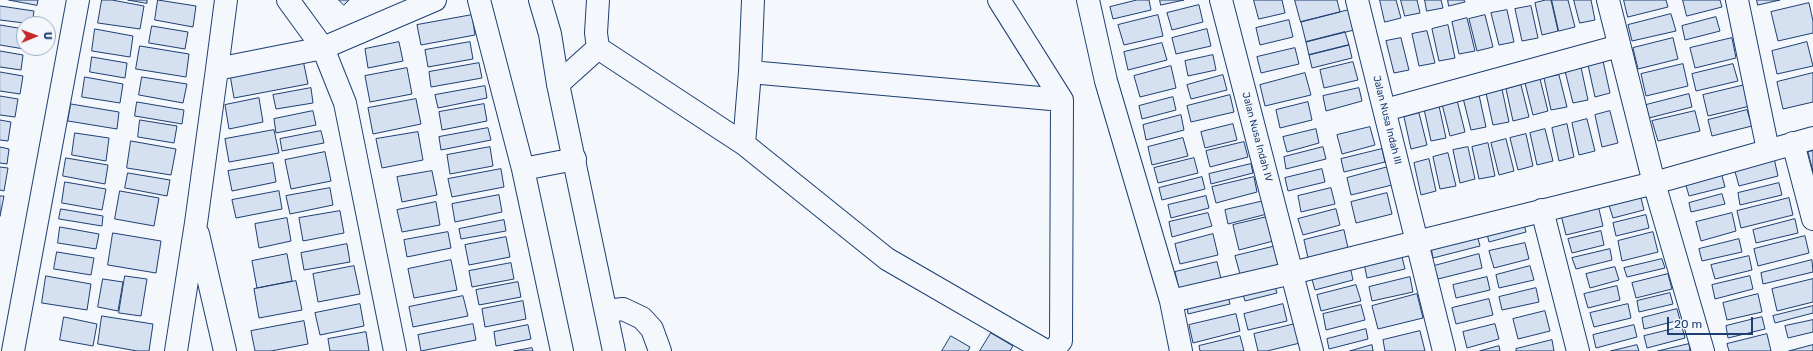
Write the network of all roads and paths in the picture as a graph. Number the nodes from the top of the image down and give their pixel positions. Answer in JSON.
{"nodes":[{"id":1,"x":78,"y":0,"type":"edge"},
{"id":2,"x":226,"y":0,"type":"edge"},
{"id":3,"x":288,"y":0,"type":"edge"},
{"id":4,"x":435,"y":0,"type":"edge"},
{"id":5,"x":479,"y":0,"type":"edge"},
{"id":6,"x":540,"y":0,"type":"edge"},
{"id":7,"x":583,"y":0,"type":"edge"},
{"id":8,"x":754,"y":0,"type":"edge"},
{"id":9,"x":999,"y":0,"type":"edge"},
{"id":10,"x":1088,"y":0,"type":"edge"},
{"id":11,"x":1221,"y":0,"type":"edge"},
{"id":12,"x":1357,"y":0,"type":"edge"},
{"id":13,"x":1608,"y":0,"type":"edge"},
{"id":14,"x":1737,"y":0,"type":"edge"},
{"id":15,"x":597,"y":10,"type":"edge"},
{"id":16,"x":1619,"y":46,"type":"junction"},
{"id":17,"x":323,"y":48,"type":"junction"},
{"id":18,"x":598,"y":48,"type":"junction"},
{"id":19,"x":217,"y":69,"type":"junction"},
{"id":20,"x":750,"y":72,"type":"junction"},
{"id":21,"x":558,"y":84,"type":"junction"},
{"id":22,"x":1062,"y":100,"type":"junction"},
{"id":23,"x":1385,"y":110,"type":"junction"},
{"id":24,"x":1803,"y":141,"type":"edge"},
{"id":25,"x":744,"y":144,"type":"junction"},
{"id":26,"x":1768,"y":150,"type":"junction"},
{"id":27,"x":575,"y":159,"type":"junction"},
{"id":28,"x":523,"y":169,"type":"junction"},
{"id":29,"x":1654,"y":183,"type":"junction"},
{"id":30,"x":1542,"y":210,"type":"junction"},
{"id":31,"x":1813,"y":220,"type":"edge"},
{"id":32,"x":196,"y":223,"type":"junction"},
{"id":33,"x":1418,"y":241,"type":"junction"},
{"id":34,"x":1292,"y":273,"type":"junction"},
{"id":35,"x":1171,"y":302,"type":"junction"},
{"id":36,"x":607,"y":311,"type":"junction"},
{"id":37,"x":14,"y":349,"type":"edge"},
{"id":38,"x":176,"y":351,"type":"edge"},
{"id":39,"x":225,"y":351,"type":"edge"},
{"id":40,"x":395,"y":351,"type":"edge"},
{"id":41,"x":562,"y":351,"type":"edge"},
{"id":42,"x":614,"y":351,"type":"edge"},
{"id":43,"x":660,"y":351,"type":"edge"},
{"id":44,"x":1046,"y":351,"type":"edge"},
{"id":45,"x":1053,"y":351,"type":"edge"},
{"id":46,"x":1181,"y":351,"type":"edge"},
{"id":47,"x":1312,"y":351,"type":"edge"},
{"id":48,"x":1444,"y":351,"type":"edge"},
{"id":49,"x":1578,"y":351,"type":"edge"},
{"id":50,"x":1702,"y":351,"type":"edge"}],
"edges":[{"from":1,"to":37,"type":"street"},
{"from":2,"to":19,"type":"street"},
{"from":3,"to":17,"type":"street"},
{"from":4,"to":17,"type":"street"},
{"from":5,"to":28,"type":"street"},
{"from":6,"to":21,"type":"street"},
{"from":7,"to":15,"type":"street"},
{"from":8,"to":20,"type":"street"},
{"from":9,"to":22,"type":"street"},
{"from":10,"to":35,"type":"street"},
{"from":11,"to":34,"type":"street","name":"Jalan Nusa Indah IV"},
{"from":12,"to":23,"type":"street","name":"Jalan Nusa Indah III"},
{"from":13,"to":16,"type":"street"},
{"from":14,"to":26,"type":"street"},
{"from":15,"to":18,"type":"street"},
{"from":16,"to":23,"type":"street"},
{"from":16,"to":29,"type":"street"},
{"from":17,"to":19,"type":"street"},
{"from":17,"to":40,"type":"street"},
{"from":18,"to":21,"type":"street"},
{"from":18,"to":25,"type":"street"},
{"from":19,"to":32,"type":"street"},
{"from":20,"to":22,"type":"street"},
{"from":20,"to":25,"type":"street"},
{"from":21,"to":27,"type":"street"},
{"from":22,"to":45,"type":"street"},
{"from":23,"to":33,"type":"street","name":"Jalan Nusa Indah III"},
{"from":24,"to":26,"type":"street"},
{"from":24,"to":31,"type":"street"},
{"from":25,"to":44,"type":"street"},
{"from":26,"to":29,"type":"street"},
{"from":27,"to":28,"type":"street"},
{"from":27,"to":36,"type":"street"},
{"from":28,"to":41,"type":"street"},
{"from":29,"to":30,"type":"street"},
{"from":29,"to":50,"type":"street"},
{"from":30,"to":33,"type":"street"},
{"from":30,"to":49,"type":"street"},
{"from":32,"to":38,"type":"street"},
{"from":32,"to":39,"type":"street"},
{"from":33,"to":34,"type":"street"},
{"from":33,"to":48,"type":"street","name":"Jalan Nusa Indah III"},
{"from":34,"to":35,"type":"street"},
{"from":34,"to":47,"type":"street","name":"Jalan Nusa Indah IV"},
{"from":35,"to":46,"type":"street"},
{"from":36,"to":42,"type":"street"},
{"from":36,"to":43,"type":"street"}]}
